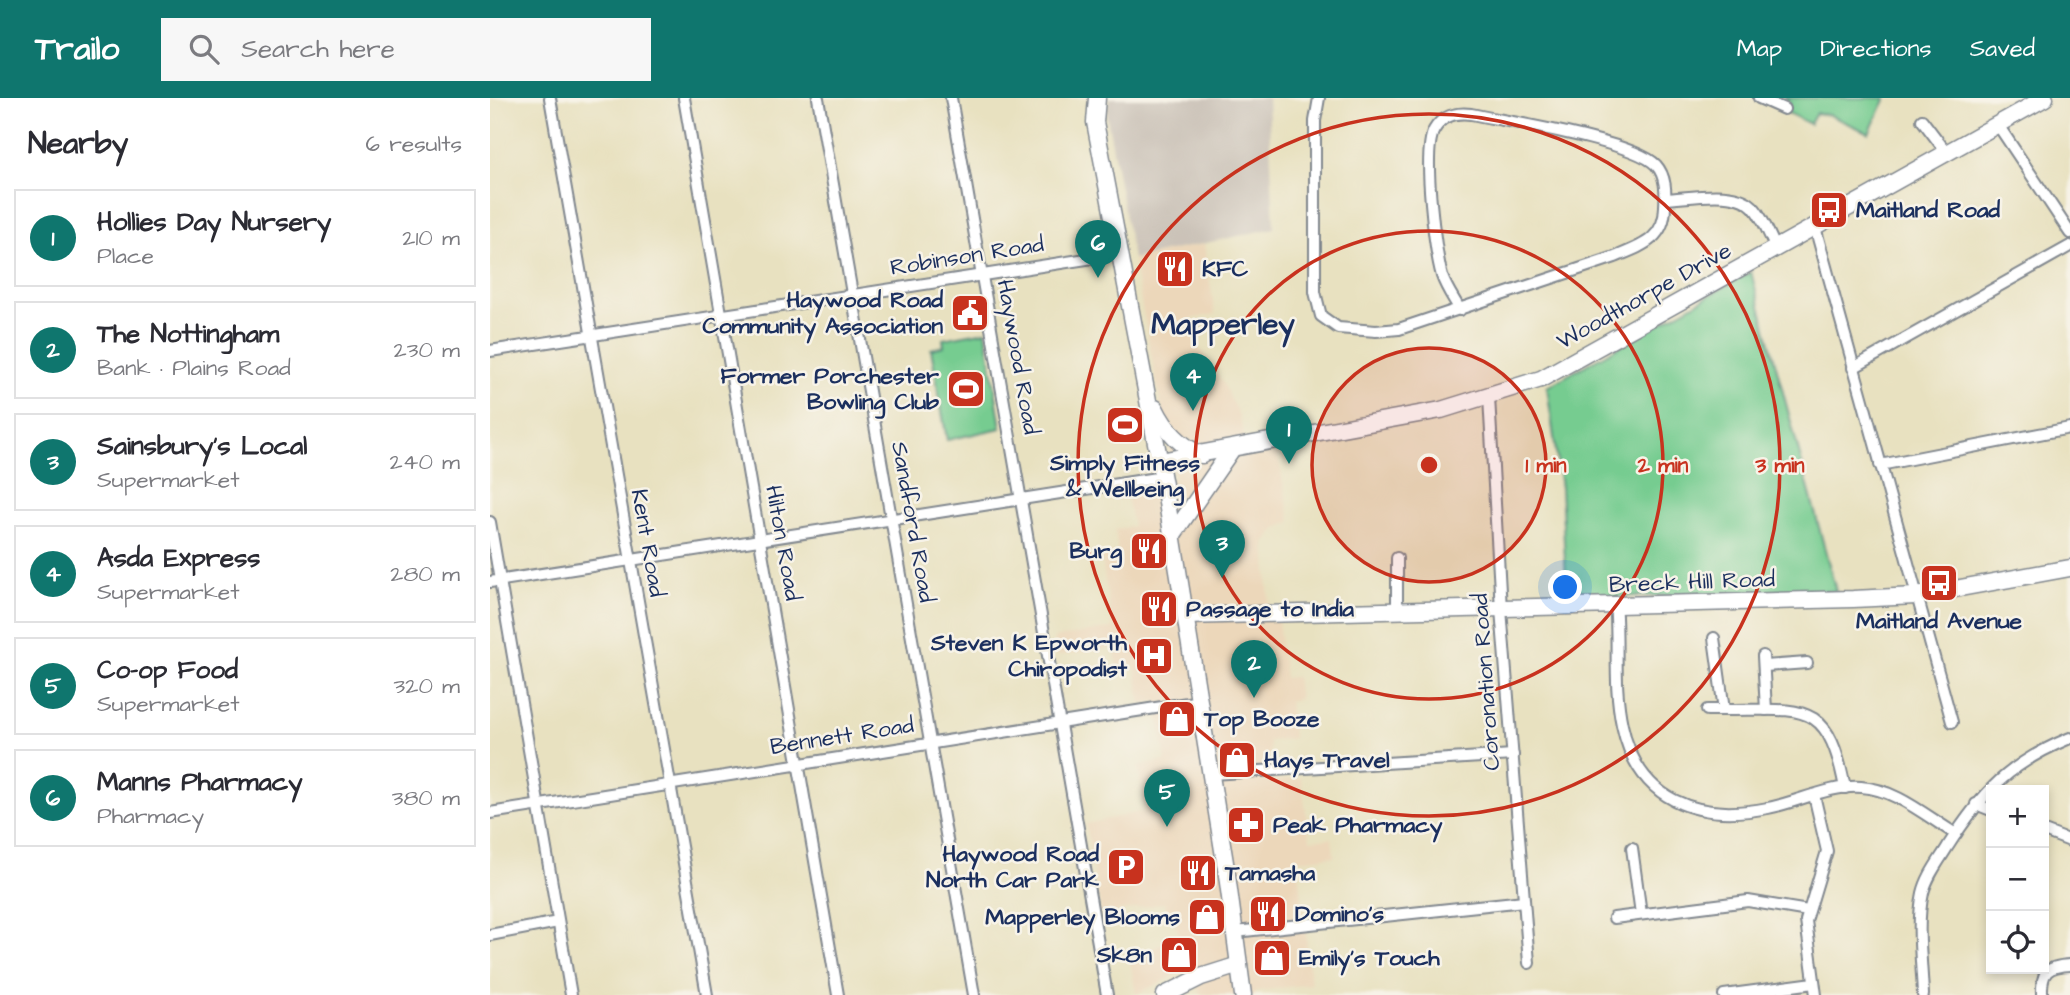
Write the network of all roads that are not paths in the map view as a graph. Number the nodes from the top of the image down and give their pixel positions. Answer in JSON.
{"nodes":[{"id":1,"x":550,"y":98,"type":"edge"},
{"id":2,"x":684,"y":98,"type":"edge"},
{"id":3,"x":818,"y":98,"type":"edge"},
{"id":4,"x":951,"y":98,"type":"edge"},
{"id":5,"x":1097,"y":98,"type":"edge"},
{"id":6,"x":1319,"y":98,"type":"edge"},
{"id":7,"x":1759,"y":98,"type":"edge"},
{"id":8,"x":2045,"y":98,"type":"edge"},
{"id":9,"x":1783,"y":109,"type":"dead end"},
{"id":10,"x":1922,"y":120,"type":"dead end"},
{"id":11,"x":1997,"y":125,"type":"junction"},
{"id":12,"x":1947,"y":153,"type":"junction"},
{"id":13,"x":1666,"y":199,"type":"junction"},
{"id":14,"x":1815,"y":227,"type":"junction"},
{"id":15,"x":2070,"y":233,"type":"edge"},
{"id":16,"x":2070,"y":246,"type":"edge"},
{"id":17,"x":1776,"y":248,"type":"junction"},
{"id":18,"x":1119,"y":254,"type":"junction"},
{"id":19,"x":983,"y":276,"type":"junction"},
{"id":20,"x":852,"y":295,"type":"junction"},
{"id":21,"x":1460,"y":310,"type":"junction"},
{"id":22,"x":723,"y":316,"type":"junction"},
{"id":23,"x":591,"y":335,"type":"junction"},
{"id":24,"x":490,"y":351,"type":"edge"},
{"id":25,"x":1853,"y":368,"type":"junction"},
{"id":26,"x":1147,"y":394,"type":"junction"},
{"id":27,"x":1489,"y":397,"type":"junction"},
{"id":28,"x":2070,"y":428,"type":"edge"},
{"id":29,"x":1232,"y":449,"type":"junction"},
{"id":30,"x":1202,"y":455,"type":"junction"},
{"id":31,"x":1880,"y":465,"type":"junction"},
{"id":32,"x":1161,"y":469,"type":"junction"},
{"id":33,"x":1022,"y":499,"type":"junction"},
{"id":34,"x":891,"y":520,"type":"junction"},
{"id":35,"x":490,"y":522,"type":"edge"},
{"id":36,"x":1172,"y":536,"type":"junction"},
{"id":37,"x":761,"y":540,"type":"junction"},
{"id":38,"x":1397,"y":558,"type":"dead end"},
{"id":39,"x":630,"y":561,"type":"junction"},
{"id":40,"x":2070,"y":568,"type":"edge"},
{"id":41,"x":495,"y":581,"type":"edge"},
{"id":42,"x":1916,"y":596,"type":"junction"},
{"id":43,"x":1615,"y":605,"type":"junction"},
{"id":44,"x":1501,"y":609,"type":"junction"},
{"id":45,"x":1397,"y":612,"type":"junction"},
{"id":46,"x":1186,"y":616,"type":"junction"},
{"id":47,"x":1714,"y":638,"type":"dead end"},
{"id":48,"x":1807,"y":663,"type":"dead end"},
{"id":49,"x":1200,"y":701,"type":"junction"},
{"id":50,"x":1766,"y":710,"type":"junction"},
{"id":51,"x":1059,"y":722,"type":"junction"},
{"id":52,"x":1952,"y":722,"type":"dead end"},
{"id":53,"x":2070,"y":738,"type":"edge"},
{"id":54,"x":930,"y":743,"type":"junction"},
{"id":55,"x":1513,"y":755,"type":"junction"},
{"id":56,"x":800,"y":763,"type":"junction"},
{"id":57,"x":1211,"y":774,"type":"junction"},
{"id":58,"x":669,"y":784,"type":"junction"},
{"id":59,"x":1845,"y":788,"type":"junction"},
{"id":60,"x":1814,"y":795,"type":"junction"},
{"id":61,"x":1976,"y":804,"type":"junction"},
{"id":62,"x":539,"y":805,"type":"junction"},
{"id":63,"x":1986,"y":808,"type":"edge"},
{"id":64,"x":490,"y":813,"type":"edge"},
{"id":65,"x":2049,"y":833,"type":"edge"},
{"id":66,"x":1955,"y":834,"type":"junction"},
{"id":67,"x":2070,"y":841,"type":"edge"},
{"id":68,"x":1632,"y":848,"type":"dead end"},
{"id":69,"x":1524,"y":901,"type":"junction"},
{"id":70,"x":1808,"y":911,"type":"junction"},
{"id":71,"x":1641,"y":914,"type":"junction"},
{"id":72,"x":1614,"y":918,"type":"dead end"},
{"id":73,"x":558,"y":922,"type":"junction"},
{"id":74,"x":1236,"y":932,"type":"junction"},
{"id":75,"x":490,"y":936,"type":"edge"},
{"id":76,"x":1529,"y":963,"type":"dead end"},
{"id":77,"x":1240,"y":965,"type":"junction"},
{"id":78,"x":2070,"y":965,"type":"edge"},
{"id":79,"x":1815,"y":989,"type":"edge"},
{"id":80,"x":571,"y":995,"type":"edge"},
{"id":81,"x":707,"y":995,"type":"edge"},
{"id":82,"x":838,"y":995,"type":"edge"},
{"id":83,"x":974,"y":995,"type":"edge"},
{"id":84,"x":1107,"y":995,"type":"edge"},
{"id":85,"x":1165,"y":995,"type":"edge"},
{"id":86,"x":1243,"y":995,"type":"edge"},
{"id":87,"x":1724,"y":995,"type":"edge"},
{"id":88,"x":1923,"y":995,"type":"edge"},
{"id":89,"x":2042,"y":995,"type":"edge"}],
"edges":[{"from":1,"to":23,"type":"street","name":"Kent Road"},
{"from":2,"to":22,"type":"street","name":"Hilton Road"},
{"from":3,"to":20,"type":"street","name":"Sandford Road"},
{"from":4,"to":19,"type":"street","name":"Haywood Road"},
{"from":5,"to":18,"type":"street"},
{"from":6,"to":21,"type":"street"},
{"from":7,"to":9,"type":"street"},
{"from":8,"to":11,"type":"street","name":"Woodthorpe Drive"},
{"from":10,"to":12,"type":"street"},
{"from":11,"to":12,"type":"street","name":"Woodthorpe Drive"},
{"from":11,"to":15,"type":"street"},
{"from":12,"to":14,"type":"street","name":"Woodthorpe Drive"},
{"from":13,"to":17,"type":"street"},
{"from":13,"to":21,"type":"street"},
{"from":13,"to":21,"type":"street"},
{"from":14,"to":17,"type":"street","name":"Woodthorpe Drive"},
{"from":14,"to":25,"type":"street"},
{"from":16,"to":25,"type":"street"},
{"from":17,"to":27,"type":"street","name":"Woodthorpe Drive"},
{"from":18,"to":19,"type":"street","name":"Robinson Road"},
{"from":18,"to":26,"type":"street"},
{"from":19,"to":20,"type":"street","name":"Robinson Road"},
{"from":19,"to":33,"type":"street","name":"Haywood Road"},
{"from":20,"to":22,"type":"street","name":"Robinson Road"},
{"from":20,"to":34,"type":"street","name":"Sandford Road"},
{"from":22,"to":23,"type":"street","name":"Robinson Road"},
{"from":22,"to":37,"type":"street","name":"Hilton Road"},
{"from":23,"to":24,"type":"street","name":"Robinson Road"},
{"from":23,"to":39,"type":"street","name":"Kent Road"},
{"from":25,"to":31,"type":"street"},
{"from":26,"to":30,"type":"street"},
{"from":26,"to":32,"type":"street"},
{"from":27,"to":29,"type":"street","name":"Woodthorpe Drive"},
{"from":27,"to":44,"type":"street","name":"Coronation Road"},
{"from":28,"to":31,"type":"street"},
{"from":29,"to":30,"type":"street","name":"Woodthorpe Drive"},
{"from":29,"to":36,"type":"street"},
{"from":30,"to":32,"type":"street","name":"Woodthorpe Drive"},
{"from":31,"to":42,"type":"street"},
{"from":32,"to":33,"type":"street"},
{"from":32,"to":36,"type":"street"},
{"from":33,"to":34,"type":"street"},
{"from":33,"to":51,"type":"street","name":"Haywood Road"},
{"from":34,"to":37,"type":"street"},
{"from":34,"to":54,"type":"street","name":"Sandford Road"},
{"from":35,"to":41,"type":"street"},
{"from":36,"to":46,"type":"street"},
{"from":37,"to":39,"type":"street"},
{"from":37,"to":56,"type":"street","name":"Hilton Road"},
{"from":38,"to":45,"type":"street"},
{"from":39,"to":41,"type":"street"},
{"from":39,"to":58,"type":"street","name":"Kent Road"},
{"from":40,"to":42,"type":"street","name":"Breck Hill Road"},
{"from":41,"to":62,"type":"street"},
{"from":42,"to":43,"type":"street","name":"Breck Hill Road"},
{"from":42,"to":52,"type":"street"},
{"from":43,"to":44,"type":"street","name":"Breck Hill Road"},
{"from":43,"to":60,"type":"street"},
{"from":44,"to":45,"type":"street","name":"Breck Hill Road"},
{"from":44,"to":55,"type":"street","name":"Coronation Road"},
{"from":45,"to":46,"type":"street","name":"Breck Hill Road"},
{"from":46,"to":49,"type":"street"},
{"from":47,"to":50,"type":"street"},
{"from":48,"to":50,"type":"street"},
{"from":49,"to":51,"type":"street","name":"Bennett Road"},
{"from":49,"to":57,"type":"street"},
{"from":50,"to":59,"type":"street"},
{"from":51,"to":54,"type":"street","name":"Bennett Road"},
{"from":51,"to":84,"type":"street","name":"Haywood Road"},
{"from":53,"to":61,"type":"street"},
{"from":54,"to":56,"type":"street","name":"Bennett Road"},
{"from":54,"to":83,"type":"street","name":"Sandford Road"},
{"from":55,"to":57,"type":"street"},
{"from":55,"to":69,"type":"street","name":"Coronation Road"},
{"from":56,"to":58,"type":"street","name":"Bennett Road"},
{"from":56,"to":82,"type":"street","name":"Hilton Road"},
{"from":57,"to":74,"type":"street"},
{"from":58,"to":62,"type":"street","name":"Bennett Road"},
{"from":58,"to":81,"type":"street","name":"Kent Road"},
{"from":59,"to":60,"type":"street"},
{"from":59,"to":66,"type":"street"},
{"from":60,"to":70,"type":"street"},
{"from":61,"to":63,"type":"street"},
{"from":61,"to":66,"type":"street"},
{"from":62,"to":64,"type":"street","name":"Bennett Road"},
{"from":62,"to":73,"type":"street"},
{"from":65,"to":67,"type":"street"},
{"from":66,"to":88,"type":"street"},
{"from":68,"to":71,"type":"street"},
{"from":69,"to":74,"type":"street"},
{"from":69,"to":76,"type":"street","name":"Coronation Road"},
{"from":70,"to":71,"type":"street"},
{"from":70,"to":79,"type":"street"},
{"from":71,"to":72,"type":"street"},
{"from":73,"to":75,"type":"street"},
{"from":73,"to":80,"type":"street"},
{"from":74,"to":77,"type":"street"},
{"from":77,"to":85,"type":"street"},
{"from":77,"to":86,"type":"street"},
{"from":78,"to":89,"type":"street"},
{"from":79,"to":87,"type":"street"}]}
